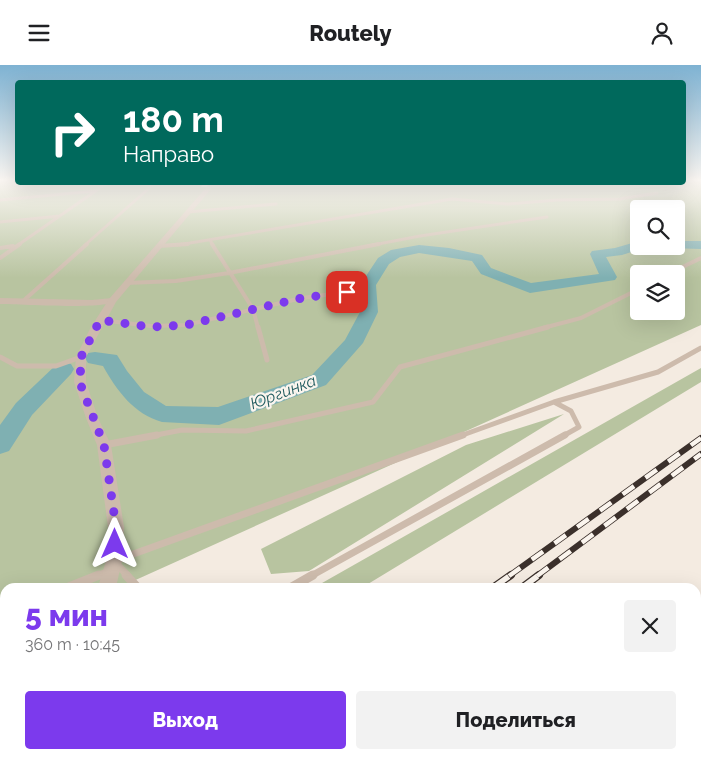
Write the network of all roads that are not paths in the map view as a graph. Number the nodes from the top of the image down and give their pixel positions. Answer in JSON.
{"nodes":[{"id":1,"x":66,"y":213,"type":"edge"},
{"id":2,"x":121,"y":213,"type":"edge"},
{"id":3,"x":187,"y":213,"type":"edge"},
{"id":4,"x":360,"y":213,"type":"edge"},
{"id":5,"x":62,"y":216,"type":"junction"},
{"id":6,"x":547,"y":217,"type":"dead end"},
{"id":7,"x":0,"y":222,"type":"edge"},
{"id":8,"x":210,"y":240,"type":"junction"},
{"id":9,"x":15,"y":246,"type":"junction"},
{"id":10,"x":159,"y":246,"type":"junction"},
{"id":11,"x":0,"y":248,"type":"edge"},
{"id":12,"x":0,"y":258,"type":"edge"},
{"id":13,"x":701,"y":258,"type":"edge"},
{"id":14,"x":685,"y":266,"type":"edge"},
{"id":15,"x":229,"y":273,"type":"junction"},
{"id":16,"x":126,"y":283,"type":"junction"},
{"id":17,"x":347,"y":292,"type":"dead end"},
{"id":18,"x":630,"y":294,"type":"edge"},
{"id":19,"x":0,"y":301,"type":"edge"},
{"id":20,"x":112,"y":301,"type":"junction"},
{"id":21,"x":22,"y":302,"type":"junction"},
{"id":22,"x":252,"y":309,"type":"junction"},
{"id":23,"x":100,"y":320,"type":"junction"},
{"id":24,"x":701,"y":347,"type":"edge"},
{"id":25,"x":0,"y":357,"type":"edge"},
{"id":26,"x":81,"y":357,"type":"junction"},
{"id":27,"x":267,"y":360,"type":"dead end"},
{"id":28,"x":554,"y":402,"type":"junction"},
{"id":29,"x":104,"y":445,"type":"junction"},
{"id":30,"x":113,"y":566,"type":"junction"},
{"id":31,"x":77,"y":583,"type":"edge"},
{"id":32,"x":107,"y":583,"type":"edge"},
{"id":33,"x":132,"y":583,"type":"edge"},
{"id":34,"x":299,"y":583,"type":"edge"}],
"edges":[{"from":1,"to":5,"type":"lane"},
{"from":2,"to":21,"type":"lane"},
{"from":3,"to":10,"type":"street"},
{"from":4,"to":8,"type":"lane"},
{"from":5,"to":7,"type":"lane"},
{"from":5,"to":9,"type":"lane"},
{"from":6,"to":15,"type":"lane"},
{"from":8,"to":10,"type":"lane"},
{"from":8,"to":15,"type":"lane"},
{"from":9,"to":11,"type":"lane"},
{"from":9,"to":12,"type":"lane"},
{"from":10,"to":16,"type":"street"},
{"from":13,"to":14,"type":"lane"},
{"from":15,"to":16,"type":"lane"},
{"from":15,"to":22,"type":"lane"},
{"from":16,"to":20,"type":"street"},
{"from":17,"to":22,"type":"lane"},
{"from":18,"to":29,"type":"lane"},
{"from":19,"to":21,"type":"street"},
{"from":20,"to":21,"type":"street"},
{"from":20,"to":23,"type":"street"},
{"from":22,"to":23,"type":"lane"},
{"from":22,"to":27,"type":"lane"},
{"from":23,"to":26,"type":"street"},
{"from":24,"to":28,"type":"lane"},
{"from":25,"to":26,"type":"lane"},
{"from":26,"to":29,"type":"street"},
{"from":28,"to":30,"type":"lane"},
{"from":28,"to":34,"type":"lane"},
{"from":29,"to":30,"type":"street"},
{"from":30,"to":31,"type":"lane"},
{"from":30,"to":32,"type":"street"},
{"from":30,"to":33,"type":"lane"}]}
